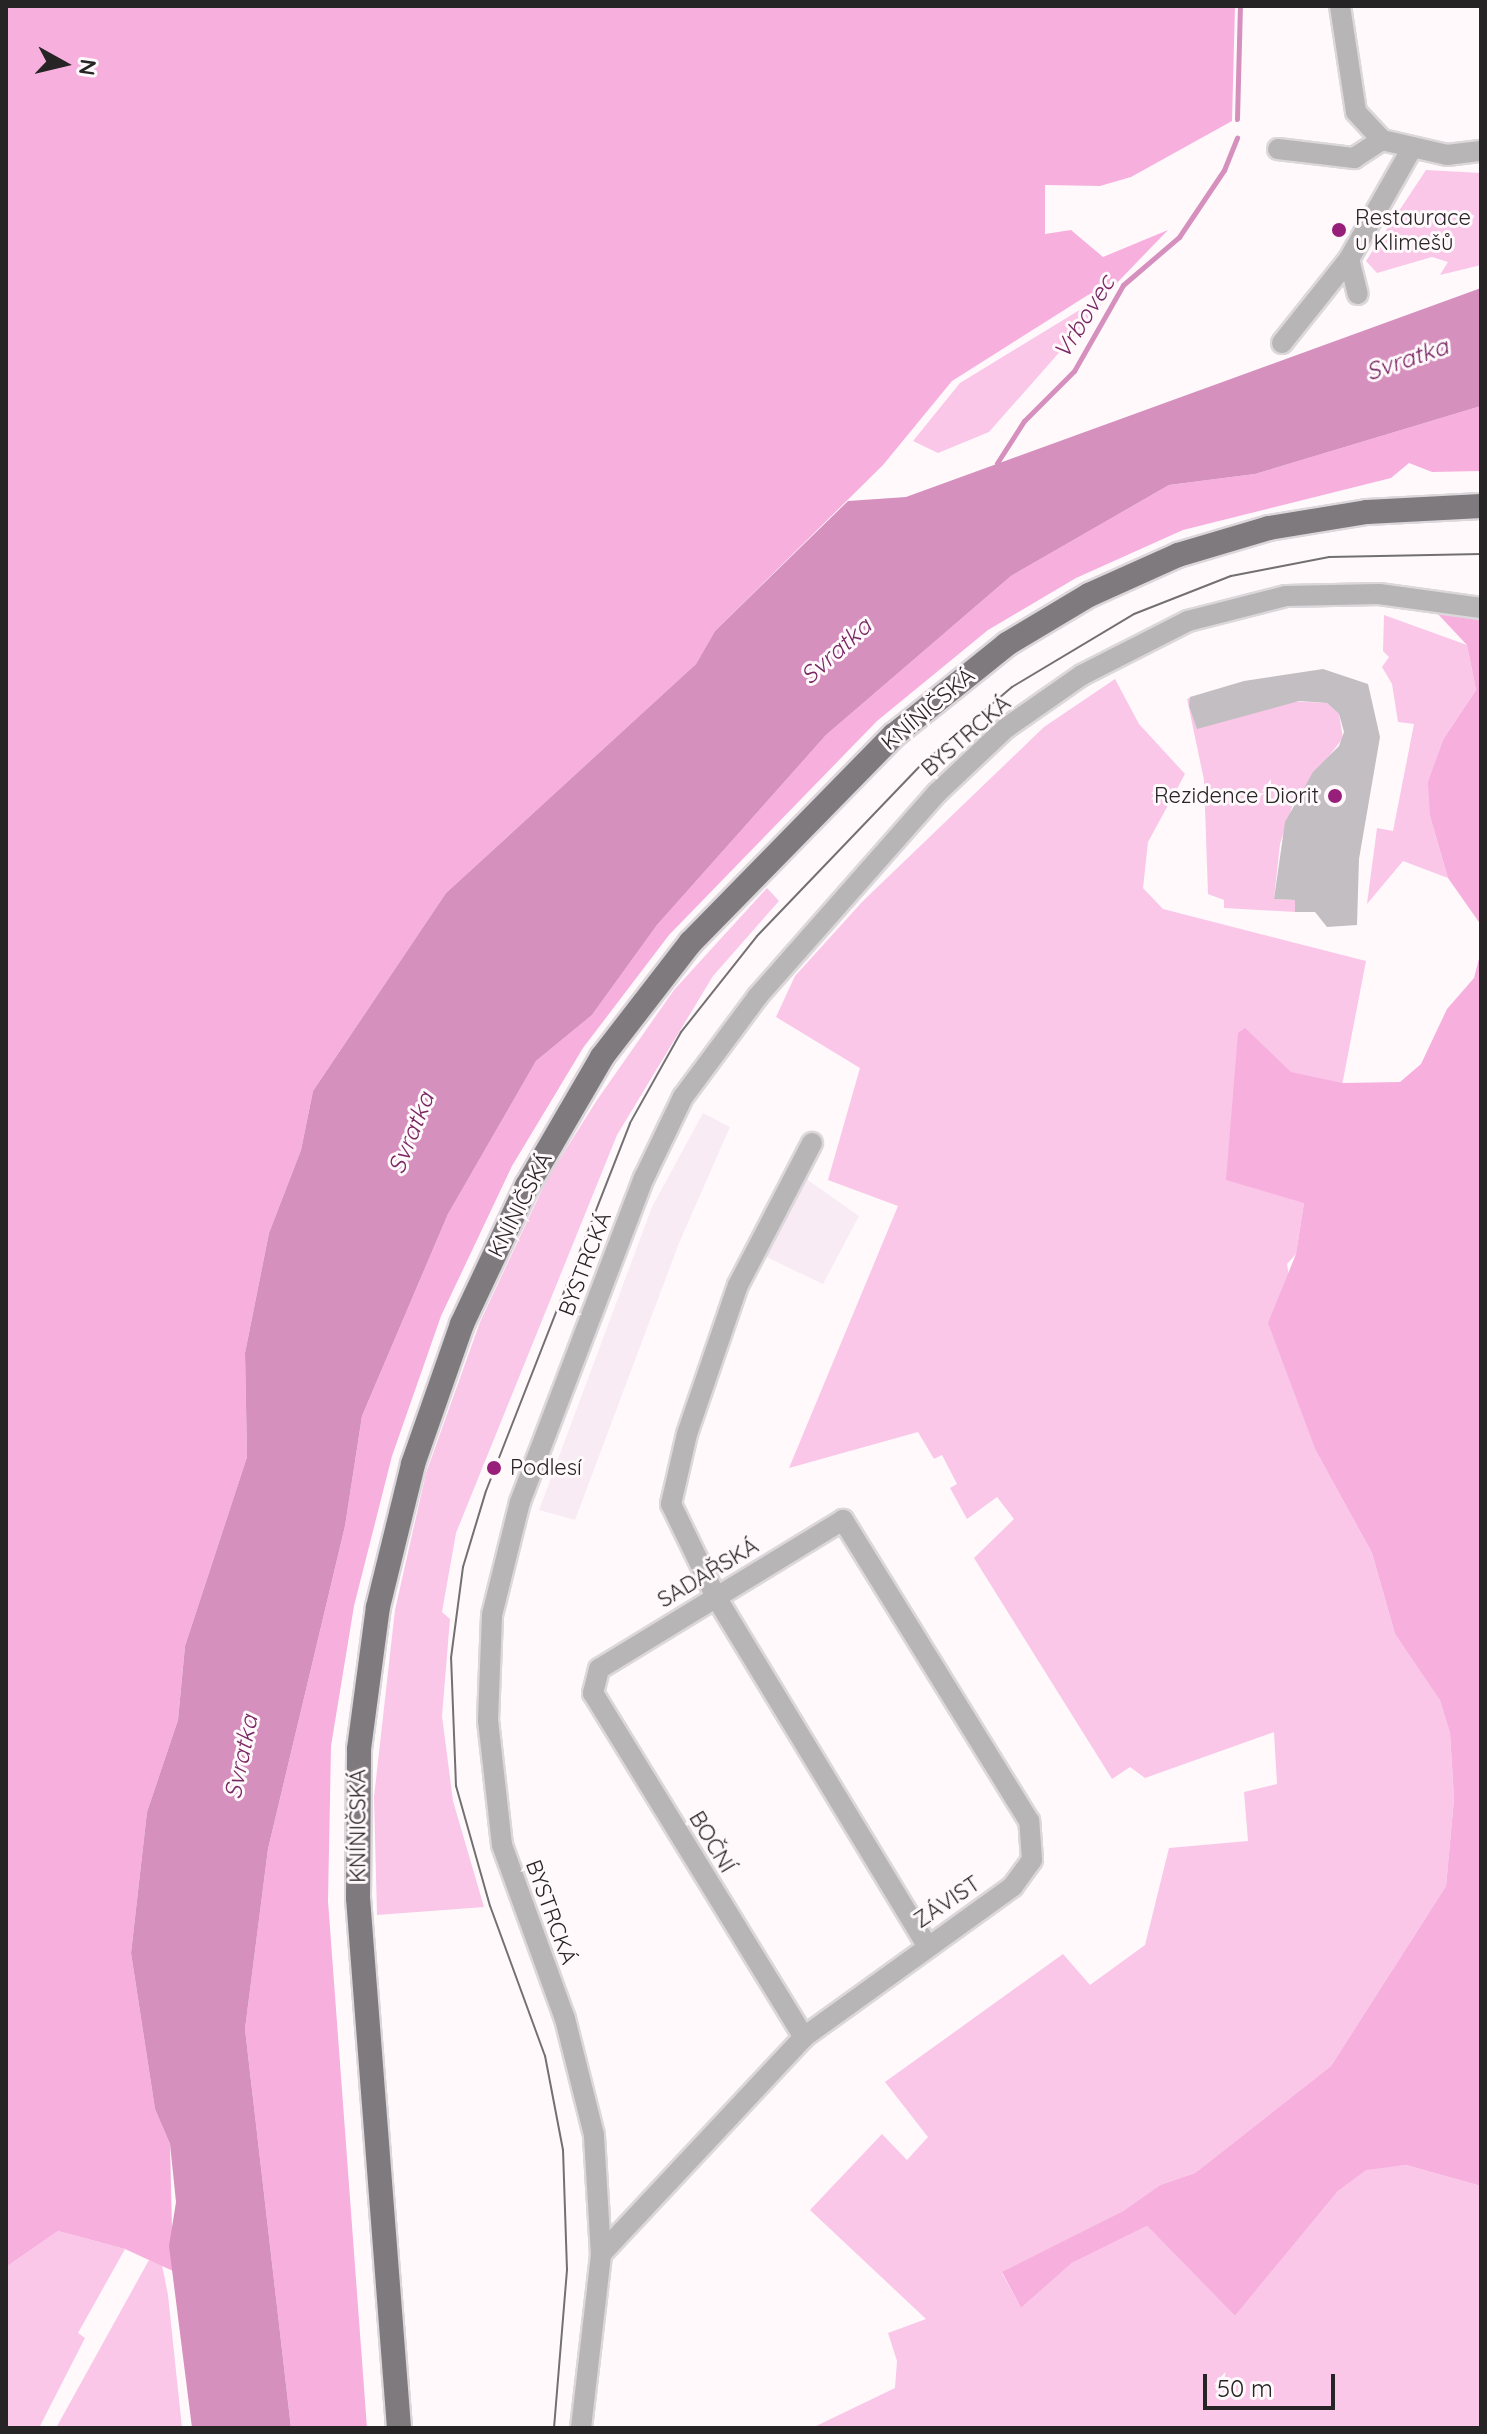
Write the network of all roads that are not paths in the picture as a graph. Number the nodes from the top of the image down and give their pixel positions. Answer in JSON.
{"nodes":[{"id":1,"x":1340,"y":6,"type":"edge"},
{"id":2,"x":1382,"y":140,"type":"junction"},
{"id":3,"x":1278,"y":149,"type":"dead end"},
{"id":4,"x":1411,"y":150,"type":"junction"},
{"id":5,"x":1481,"y":151,"type":"edge"},
{"id":6,"x":1349,"y":259,"type":"junction"},
{"id":7,"x":1358,"y":294,"type":"dead end"},
{"id":8,"x":1282,"y":343,"type":"dead end"},
{"id":9,"x":1481,"y":506,"type":"edge"},
{"id":10,"x":1481,"y":608,"type":"edge"},
{"id":11,"x":812,"y":1143,"type":"dead end"},
{"id":12,"x":843,"y":1520,"type":"joint"},
{"id":13,"x":716,"y":1597,"type":"junction"},
{"id":14,"x":599,"y":1669,"type":"joint"},
{"id":15,"x":926,"y":1944,"type":"junction"},
{"id":16,"x":804,"y":2037,"type":"junction"},
{"id":17,"x":601,"y":2254,"type":"junction"},
{"id":18,"x":399,"y":2428,"type":"edge"},
{"id":19,"x":581,"y":2428,"type":"edge"}],
"edges":[{"from":1,"to":2,"type":"street"},
{"from":2,"to":3,"type":"street"},
{"from":2,"to":4,"type":"street"},
{"from":4,"to":5,"type":"street"},
{"from":4,"to":6,"type":"street"},
{"from":6,"to":7,"type":"street"},
{"from":6,"to":8,"type":"street"},
{"from":9,"to":18,"type":"main road","name":"KNÍNIČSKÁ"},
{"from":10,"to":17,"type":"street","name":"BYSTRCKÁ"},
{"from":11,"to":13,"type":"street"},
{"from":12,"to":13,"type":"street","name":"SADAŘSKÁ"},
{"from":12,"to":15,"type":"street","name":"ZÁVIST"},
{"from":13,"to":14,"type":"street","name":"SADAŘSKÁ"},
{"from":13,"to":15,"type":"street"},
{"from":14,"to":16,"type":"street","name":"BOČNÍ"},
{"from":15,"to":16,"type":"street","name":"ZÁVIST"},
{"from":16,"to":17,"type":"street","name":"ZÁVIST"},
{"from":17,"to":19,"type":"street","name":"BYSTRCKÁ"}]}
